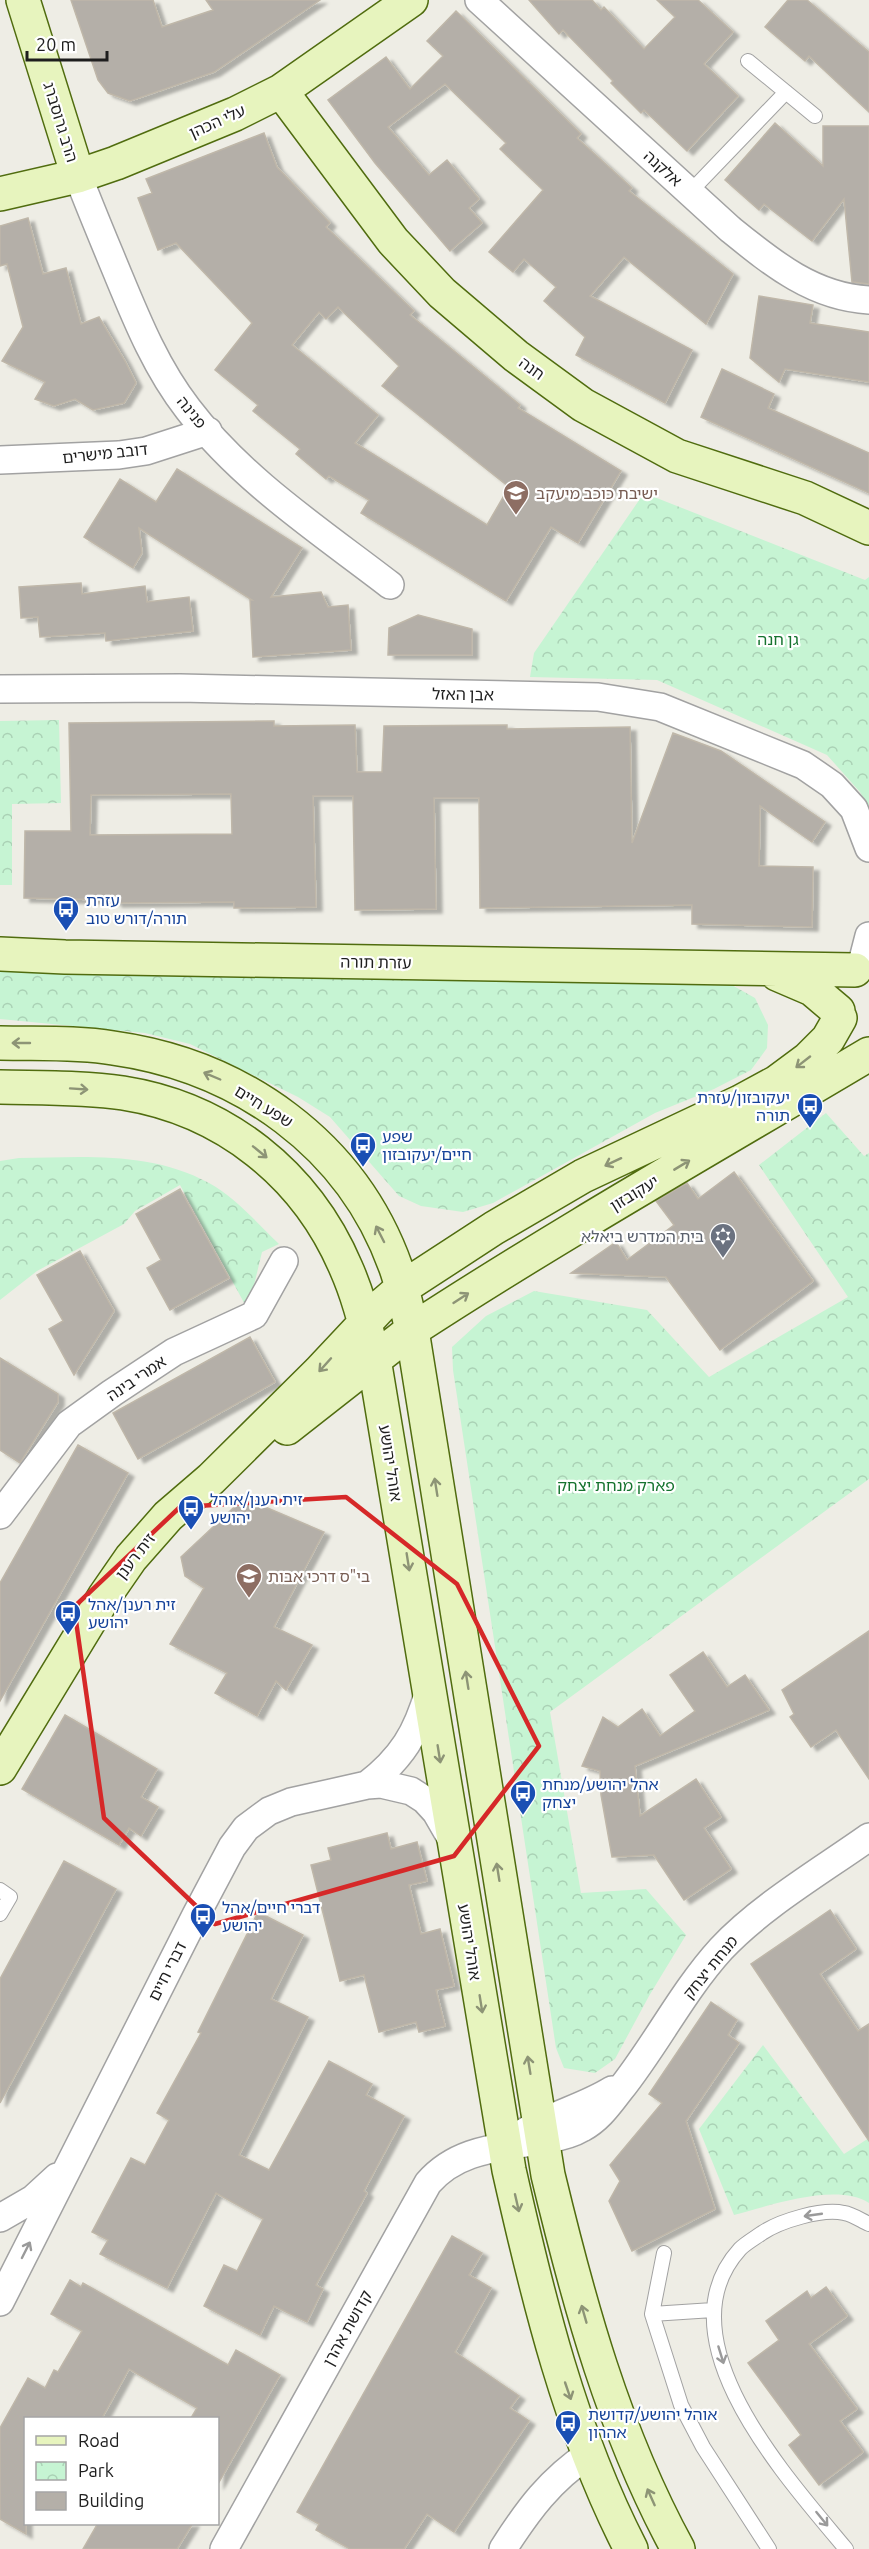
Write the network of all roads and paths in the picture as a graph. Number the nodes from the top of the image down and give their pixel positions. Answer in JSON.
{"nodes":[{"id":1,"x":23,"y":0,"type":"edge"},
{"id":2,"x":411,"y":0,"type":"edge"},
{"id":3,"x":479,"y":0,"type":"edge"},
{"id":4,"x":748,"y":61,"type":"dead end"},
{"id":5,"x":281,"y":91,"type":"junction"},
{"id":6,"x":786,"y":92,"type":"junction"},
{"id":7,"x":815,"y":116,"type":"dead end"},
{"id":8,"x":78,"y":176,"type":"junction"},
{"id":9,"x":690,"y":192,"type":"junction"},
{"id":10,"x":0,"y":194,"type":"edge"},
{"id":11,"x":869,"y":300,"type":"edge"},
{"id":12,"x":208,"y":431,"type":"junction"},
{"id":13,"x":0,"y":460,"type":"edge"},
{"id":14,"x":869,"y":528,"type":"edge"},
{"id":15,"x":390,"y":585,"type":"dead end"},
{"id":16,"x":0,"y":689,"type":"edge"},
{"id":17,"x":869,"y":848,"type":"edge"},
{"id":18,"x":0,"y":954,"type":"edge"},
{"id":19,"x":863,"y":959,"type":"edge"},
{"id":20,"x":753,"y":966,"type":"junction"},
{"id":21,"x":839,"y":1014,"type":"junction"},
{"id":22,"x":0,"y":1043,"type":"edge"},
{"id":23,"x":869,"y":1044,"type":"edge"},
{"id":24,"x":869,"y":1054,"type":"edge"},
{"id":25,"x":0,"y":1087,"type":"edge"},
{"id":26,"x":284,"y":1261,"type":"dead end"},
{"id":27,"x":402,"y":1288,"type":"junction"},
{"id":28,"x":364,"y":1322,"type":"junction"},
{"id":29,"x":412,"y":1330,"type":"junction"},
{"id":30,"x":374,"y":1359,"type":"junction"},
{"id":31,"x":211,"y":1479,"type":"junction"},
{"id":32,"x":0,"y":1515,"type":"edge"},
{"id":33,"x":429,"y":1690,"type":"junction"},
{"id":34,"x":0,"y":1768,"type":"edge"},
{"id":35,"x":367,"y":1785,"type":"junction"},
{"id":36,"x":869,"y":1837,"type":"edge"},
{"id":37,"x":454,"y":1843,"type":"junction"},
{"id":38,"x":0,"y":1890,"type":"edge"},
{"id":39,"x":0,"y":1914,"type":"edge"},
{"id":40,"x":540,"y":2131,"type":"junction"},
{"id":41,"x":83,"y":2138,"type":"junction"},
{"id":42,"x":504,"y":2146,"type":"junction"},
{"id":43,"x":0,"y":2218,"type":"edge"},
{"id":44,"x":869,"y":2224,"type":"edge"},
{"id":45,"x":664,"y":2253,"type":"dead end"},
{"id":46,"x":0,"y":2302,"type":"edge"},
{"id":47,"x":713,"y":2310,"type":"junction"},
{"id":48,"x":652,"y":2314,"type":"junction"},
{"id":49,"x":590,"y":2454,"type":"junction"},
{"id":50,"x":224,"y":2549,"type":"edge"},
{"id":51,"x":503,"y":2549,"type":"edge"},
{"id":52,"x":631,"y":2549,"type":"edge"},
{"id":53,"x":678,"y":2549,"type":"edge"},
{"id":54,"x":770,"y":2549,"type":"edge"},
{"id":55,"x":846,"y":2549,"type":"edge"}],
"edges":[{"from":1,"to":8,"type":"street","name":"הרב גרוסברג"},
{"from":2,"to":5,"type":"street","name":"עלי הכהן"},
{"from":3,"to":9,"type":"street","name":"אלקנה"},
{"from":4,"to":6,"type":"lane"},
{"from":5,"to":8,"type":"street","name":"עלי הכהן"},
{"from":5,"to":14,"type":"street","name":"חנה"},
{"from":6,"to":7,"type":"lane"},
{"from":6,"to":9,"type":"lane"},
{"from":8,"to":10,"type":"street","name":"עלי הכהן"},
{"from":8,"to":12,"type":"street","name":"פנינה"},
{"from":9,"to":11,"type":"street","name":"אלקנה"},
{"from":12,"to":13,"type":"street","name":"דובב מישרים"},
{"from":12,"to":15,"type":"street","name":"פנינה"},
{"from":16,"to":17,"type":"street","name":"אבן האזל"},
{"from":18,"to":20,"type":"street","name":"עזרת תורה"},
{"from":19,"to":20,"type":"street","name":"עזרת תורה"},
{"from":19,"to":21,"type":"street"},
{"from":20,"to":21,"type":"street","name":"עזרת תורה"},
{"from":21,"to":23,"type":"street","name":"עזרת תורה"},
{"from":21,"to":27,"type":"street","one_way":true},
{"from":27,"to":22,"type":"street","name":"שפע חיים","one_way":true},
{"from":29,"to":24,"type":"street","name":"יעקובזון","one_way":true},
{"from":25,"to":28,"type":"street","one_way":true},
{"from":26,"to":32,"type":"street","name":"אמרי בינה"},
{"from":27,"to":28,"type":"street"},
{"from":27,"to":29,"type":"street","name":"שפע חיים"},
{"from":28,"to":30,"type":"street","name":"אוהל יהושע"},
{"from":28,"to":31,"type":"street","name":"זית רענן","one_way":true},
{"from":29,"to":30,"type":"street","name":"יעקובזון"},
{"from":40,"to":29,"type":"street","one_way":true},
{"from":30,"to":31,"type":"street","name":"זית רענן"},
{"from":30,"to":33,"type":"street","name":"אוהל יהושע","one_way":true},
{"from":31,"to":34,"type":"street","name":"זית רענן"},
{"from":33,"to":35,"type":"street","name":"דברי חיים"},
{"from":33,"to":37,"type":"street","name":"אוהל יהושע","one_way":true},
{"from":35,"to":37,"type":"street","name":"דברי חיים"},
{"from":35,"to":41,"type":"street","name":"דברי חיים"},
{"from":36,"to":40,"type":"street","name":"מנחת יצחק"},
{"from":37,"to":42,"type":"street","name":"אוהל יהושע","one_way":true},
{"from":38,"to":39,"type":"lane"},
{"from":40,"to":42,"type":"street","name":"מנחת יצחק"},
{"from":53,"to":40,"type":"street","one_way":true},
{"from":41,"to":43,"type":"street","name":"דברי חיים"},
{"from":46,"to":41,"type":"street","name":"דברי חיים","one_way":true},
{"from":42,"to":49,"type":"street","name":"אוהל יהושע","one_way":true},
{"from":42,"to":50,"type":"street","name":"קדושת אהרן"},
{"from":44,"to":47,"type":"lane","one_way":true},
{"from":45,"to":48,"type":"lane"},
{"from":47,"to":48,"type":"lane"},
{"from":47,"to":55,"type":"lane","one_way":true},
{"from":48,"to":54,"type":"lane"},
{"from":49,"to":51,"type":"street"},
{"from":49,"to":52,"type":"street","name":"אוהל יהושע"}]}
